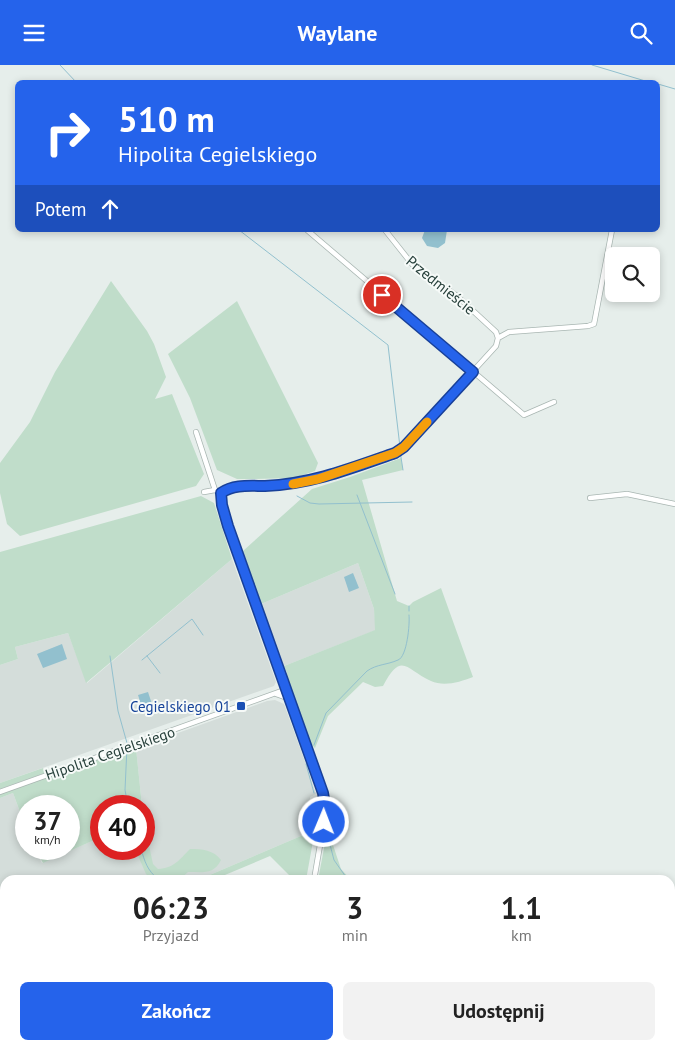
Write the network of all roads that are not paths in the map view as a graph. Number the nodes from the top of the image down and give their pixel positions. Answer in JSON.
{"nodes":[{"id":1,"x":309,"y":232,"type":"edge"},
{"id":2,"x":387,"y":232,"type":"edge"},
{"id":3,"x":612,"y":232,"type":"edge"},
{"id":4,"x":498,"y":338,"type":"junction"},
{"id":5,"x":473,"y":372,"type":"junction"},
{"id":6,"x":554,"y":401,"type":"dead end"},
{"id":7,"x":196,"y":432,"type":"dead end"},
{"id":8,"x":215,"y":490,"type":"junction"},
{"id":9,"x":204,"y":492,"type":"dead end"},
{"id":10,"x":221,"y":493,"type":"junction"},
{"id":11,"x":590,"y":498,"type":"dead end"},
{"id":12,"x":675,"y":504,"type":"edge"},
{"id":13,"x":287,"y":689,"type":"junction"},
{"id":14,"x":276,"y":694,"type":"junction"},
{"id":15,"x":290,"y":699,"type":"junction"},
{"id":16,"x":0,"y":792,"type":"edge"},
{"id":17,"x":315,"y":875,"type":"edge"}],
"edges":[{"from":1,"to":5,"type":"street"},
{"from":2,"to":4,"type":"street","name":"Przedmieście"},
{"from":3,"to":4,"type":"street"},
{"from":4,"to":5,"type":"street"},
{"from":5,"to":6,"type":"street"},
{"from":5,"to":10,"type":"street"},
{"from":7,"to":8,"type":"street"},
{"from":8,"to":9,"type":"street"},
{"from":8,"to":10,"type":"street"},
{"from":10,"to":13,"type":"street"},
{"from":11,"to":12,"type":"street"},
{"from":13,"to":14,"type":"street","name":"Hipolita Cegielskiego"},
{"from":13,"to":15,"type":"street"},
{"from":14,"to":15,"type":"street"},
{"from":14,"to":16,"type":"street","name":"Hipolita Cegielskiego"},
{"from":15,"to":17,"type":"street"}]}
